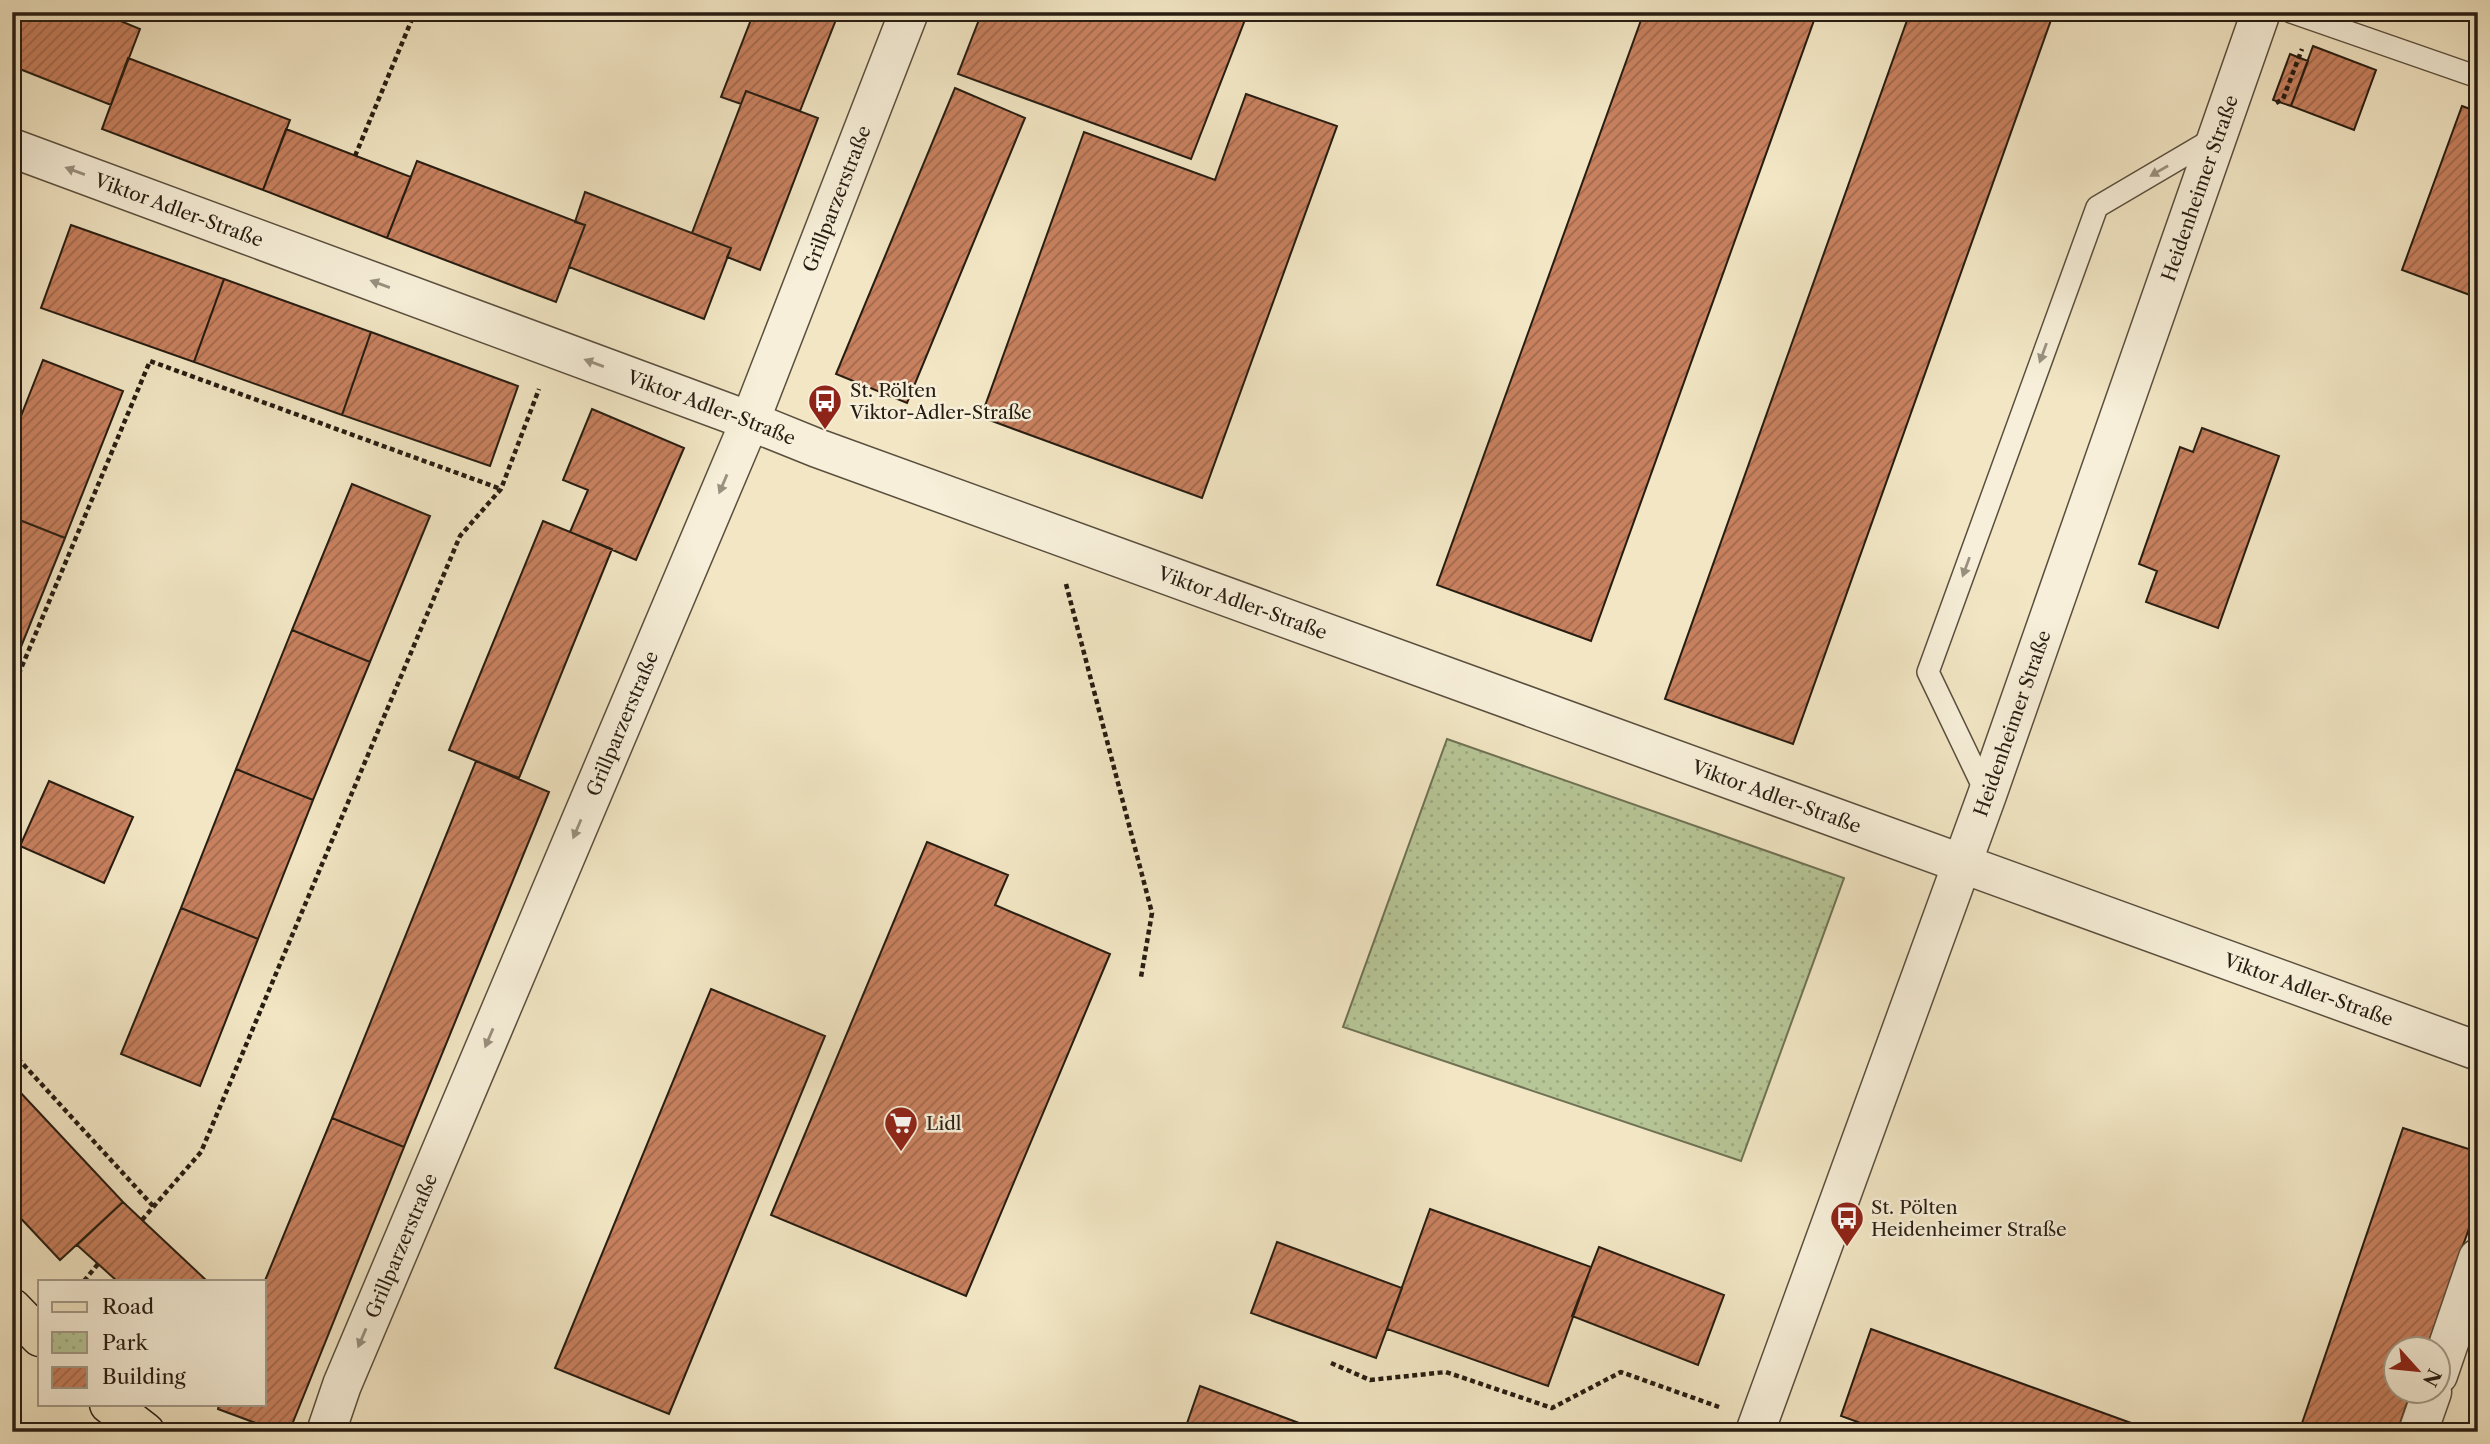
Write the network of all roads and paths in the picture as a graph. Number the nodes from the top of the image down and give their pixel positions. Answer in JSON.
{"nodes":[{"id":1,"x":415,"y":12,"type":"edge"},
{"id":2,"x":909,"y":12,"type":"edge"},
{"id":3,"x":2261,"y":12,"type":"edge"},
{"id":4,"x":2291,"y":12,"type":"edge"},
{"id":5,"x":2478,"y":77,"type":"edge"},
{"id":6,"x":2218,"y":136,"type":"junction"},
{"id":7,"x":12,"y":148,"type":"edge"},
{"id":8,"x":355,"y":156,"type":"dead end"},
{"id":9,"x":555,"y":349,"type":"junction"},
{"id":10,"x":750,"y":421,"type":"junction"},
{"id":11,"x":501,"y":489,"type":"junction"},
{"id":12,"x":1053,"y":534,"type":"junction"},
{"id":13,"x":12,"y":690,"type":"edge"},
{"id":14,"x":1987,"y":795,"type":"junction"},
{"id":15,"x":1962,"y":864,"type":"junction"},
{"id":16,"x":1141,"y":977,"type":"dead end"},
{"id":17,"x":2478,"y":1051,"type":"edge"},
{"id":18,"x":12,"y":1052,"type":"edge"},
{"id":19,"x":153,"y":1206,"type":"junction"},
{"id":20,"x":142,"y":1220,"type":"dead end"},
{"id":21,"x":2478,"y":1258,"type":"edge"},
{"id":22,"x":98,"y":1265,"type":"dead end"},
{"id":23,"x":85,"y":1280,"type":"edge"},
{"id":24,"x":12,"y":1308,"type":"edge"},
{"id":25,"x":38,"y":1335,"type":"edge"},
{"id":26,"x":2451,"y":1336,"type":"edge"},
{"id":27,"x":1331,"y":1363,"type":"dead end"},
{"id":28,"x":112,"y":1406,"type":"edge"},
{"id":29,"x":2427,"y":1406,"type":"edge"},
{"id":30,"x":1757,"y":1426,"type":"edge"},
{"id":31,"x":145,"y":1432,"type":"edge"},
{"id":32,"x":326,"y":1432,"type":"edge"},
{"id":33,"x":2418,"y":1432,"type":"edge"}],
"edges":[{"from":1,"to":8,"type":"path"},
{"from":2,"to":10,"type":"street","name":"Grillparzerstraße"},
{"from":3,"to":6,"type":"street","name":"Heidenheimer Straße"},
{"from":4,"to":5,"type":"lane"},
{"from":6,"to":14,"type":"street","name":"Heidenheimer Straße"},
{"from":6,"to":14,"type":"lane","one_way":true},
{"from":9,"to":7,"type":"street","name":"Viktor Adler-Straße","one_way":true},
{"from":10,"to":9,"type":"street","name":"Viktor Adler-Straße","one_way":true},
{"from":9,"to":11,"type":"path"},
{"from":10,"to":12,"type":"street","name":"Viktor Adler-Straße"},
{"from":10,"to":32,"type":"street","name":"Grillparzerstraße","one_way":true},
{"from":11,"to":13,"type":"path"},
{"from":11,"to":19,"type":"path"},
{"from":12,"to":15,"type":"street","name":"Viktor Adler-Straße"},
{"from":12,"to":16,"type":"path"},
{"from":14,"to":15,"type":"street","name":"Heidenheimer Straße"},
{"from":15,"to":17,"type":"street","name":"Viktor Adler-Straße"},
{"from":15,"to":30,"type":"street","name":"Heidenheimer Straße"},
{"from":18,"to":19,"type":"path"},
{"from":19,"to":20,"type":"path"},
{"from":21,"to":26,"type":"street"},
{"from":22,"to":23,"type":"path"},
{"from":24,"to":25,"type":"main road"},
{"from":27,"to":30,"type":"path"},
{"from":28,"to":31,"type":"main road"},
{"from":29,"to":33,"type":"street"}]}
